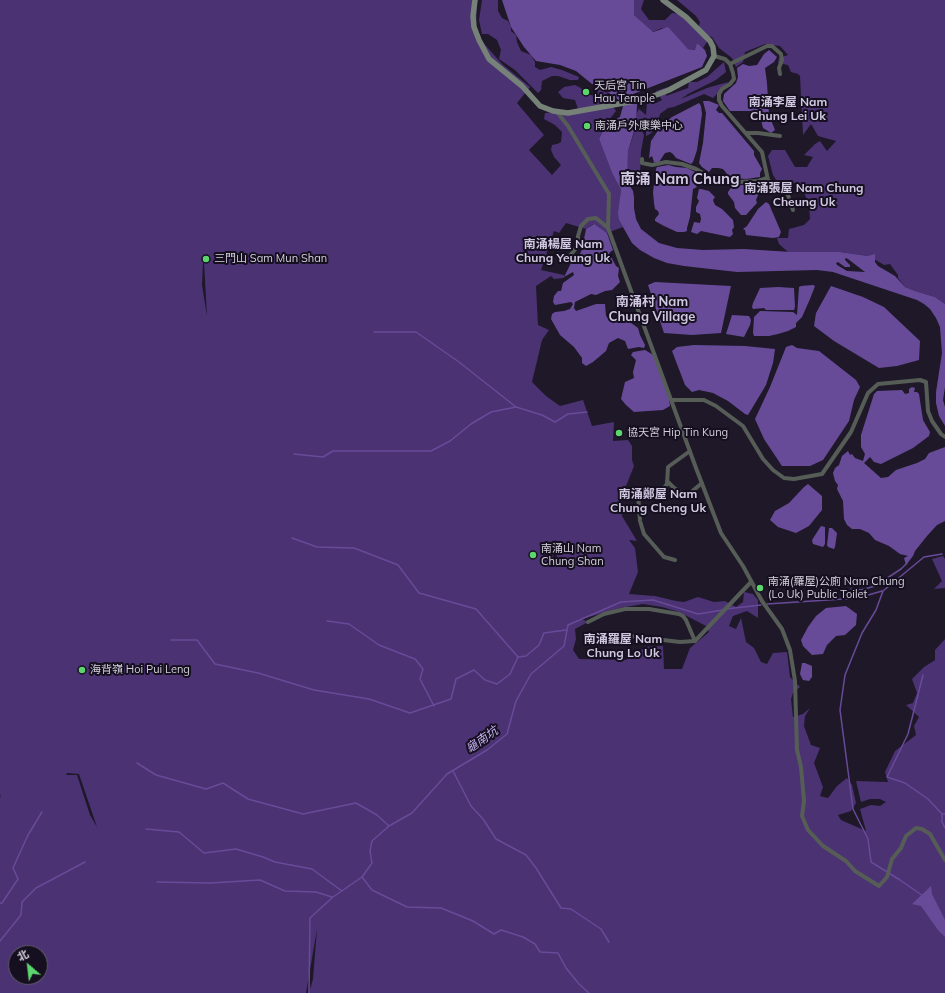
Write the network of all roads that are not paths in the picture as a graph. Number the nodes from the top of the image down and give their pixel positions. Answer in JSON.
{"nodes":[{"id":1,"x":475,"y":0,"type":"edge"},
{"id":2,"x":663,"y":0,"type":"edge"},
{"id":3,"x":714,"y":56,"type":"junction"},
{"id":4,"x":730,"y":64,"type":"junction"},
{"id":5,"x":780,"y":74,"type":"dead end"},
{"id":6,"x":557,"y":112,"type":"junction"},
{"id":7,"x":747,"y":133,"type":"junction"},
{"id":8,"x":780,"y":136,"type":"dead end"},
{"id":9,"x":642,"y":159,"type":"dead end"},
{"id":10,"x":767,"y":178,"type":"junction"},
{"id":11,"x":793,"y":210,"type":"dead end"},
{"id":12,"x":608,"y":228,"type":"junction"},
{"id":13,"x":566,"y":261,"type":"dead end"},
{"id":14,"x":672,"y":400,"type":"junction"},
{"id":15,"x":945,"y":437,"type":"edge"},
{"id":16,"x":690,"y":451,"type":"junction"},
{"id":17,"x":667,"y":481,"type":"junction"},
{"id":18,"x":702,"y":483,"type":"junction"},
{"id":19,"x":675,"y":560,"type":"dead end"},
{"id":20,"x":751,"y":582,"type":"junction"},
{"id":21,"x":588,"y":622,"type":"dead end"},
{"id":22,"x":629,"y":636,"type":"dead end"},
{"id":23,"x":695,"y":641,"type":"junction"},
{"id":24,"x":945,"y":860,"type":"edge"}],
"edges":[{"from":1,"to":6,"type":"street"},
{"from":2,"to":3,"type":"street"},
{"from":3,"to":4,"type":"street"},
{"from":3,"to":6,"type":"street"},
{"from":4,"to":5,"type":"street"},
{"from":4,"to":7,"type":"street"},
{"from":6,"to":12,"type":"street"},
{"from":7,"to":8,"type":"street"},
{"from":7,"to":10,"type":"street"},
{"from":9,"to":10,"type":"street"},
{"from":10,"to":11,"type":"street"},
{"from":12,"to":13,"type":"street"},
{"from":12,"to":14,"type":"street"},
{"from":14,"to":15,"type":"street"},
{"from":14,"to":16,"type":"street"},
{"from":16,"to":17,"type":"street"},
{"from":16,"to":18,"type":"street"},
{"from":17,"to":18,"type":"street"},
{"from":17,"to":19,"type":"street"},
{"from":18,"to":20,"type":"street"},
{"from":20,"to":23,"type":"street"},
{"from":20,"to":24,"type":"street"},
{"from":21,"to":23,"type":"street"},
{"from":22,"to":23,"type":"street"}]}
